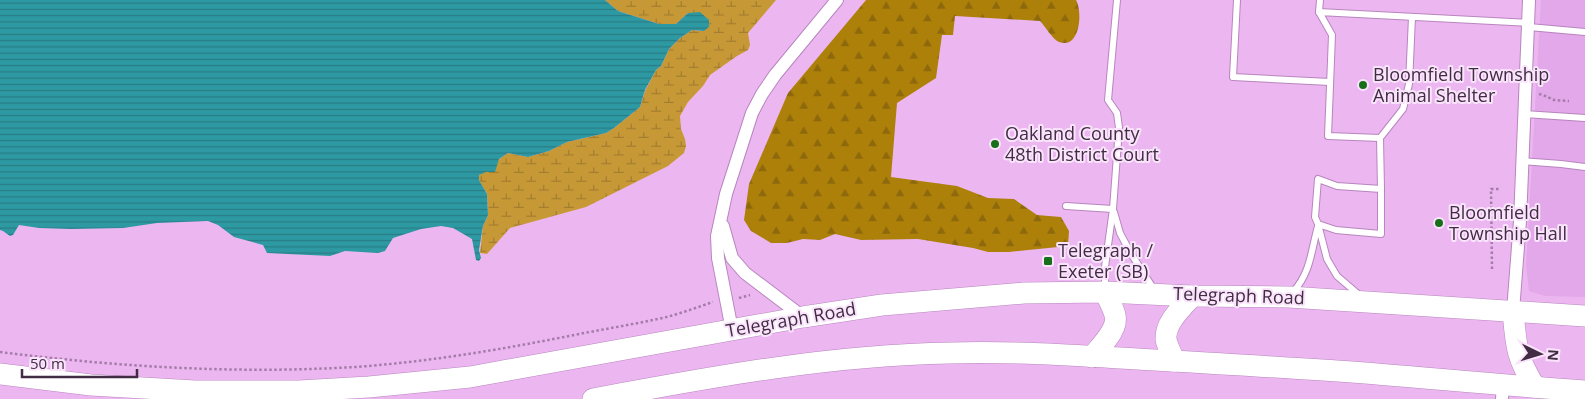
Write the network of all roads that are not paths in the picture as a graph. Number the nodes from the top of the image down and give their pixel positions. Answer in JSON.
{"nodes":[{"id":1,"x":837,"y":0,"type":"edge"},
{"id":2,"x":1117,"y":0,"type":"edge"},
{"id":3,"x":1236,"y":0,"type":"edge"},
{"id":4,"x":1320,"y":0,"type":"edge"},
{"id":5,"x":1529,"y":0,"type":"edge"},
{"id":6,"x":1319,"y":12,"type":"junction"},
{"id":7,"x":1412,"y":17,"type":"junction"},
{"id":8,"x":1529,"y":25,"type":"junction"},
{"id":9,"x":1585,"y":32,"type":"edge"},
{"id":10,"x":1330,"y":82,"type":"junction"},
{"id":11,"x":1524,"y":114,"type":"junction"},
{"id":12,"x":1585,"y":118,"type":"edge"},
{"id":13,"x":1380,"y":138,"type":"junction"},
{"id":14,"x":1522,"y":161,"type":"junction"},
{"id":15,"x":1585,"y":168,"type":"edge"},
{"id":16,"x":1381,"y":188,"type":"junction"},
{"id":17,"x":1066,"y":206,"type":"dead end"},
{"id":18,"x":1113,"y":209,"type":"junction"},
{"id":19,"x":722,"y":221,"type":"junction"},
{"id":20,"x":1318,"y":224,"type":"junction"},
{"id":21,"x":1105,"y":292,"type":"junction"},
{"id":22,"x":1157,"y":294,"type":"junction"},
{"id":23,"x":1192,"y":296,"type":"junction"},
{"id":24,"x":1289,"y":297,"type":"junction"},
{"id":25,"x":1366,"y":301,"type":"junction"},
{"id":26,"x":1513,"y":311,"type":"junction"},
{"id":27,"x":803,"y":316,"type":"junction"},
{"id":28,"x":1585,"y":316,"type":"edge"},
{"id":29,"x":732,"y":330,"type":"junction"},
{"id":30,"x":1092,"y":357,"type":"junction"},
{"id":31,"x":1174,"y":361,"type":"junction"},
{"id":32,"x":0,"y":374,"type":"edge"},
{"id":33,"x":1535,"y":387,"type":"junction"},
{"id":34,"x":1585,"y":391,"type":"edge"},
{"id":35,"x":1503,"y":392,"type":"edge"},
{"id":36,"x":593,"y":399,"type":"edge"}],
"edges":[{"from":1,"to":19,"type":"street"},
{"from":2,"to":18,"type":"lane"},
{"from":3,"to":10,"type":"lane"},
{"from":4,"to":6,"type":"lane"},
{"from":5,"to":8,"type":"street"},
{"from":6,"to":7,"type":"lane"},
{"from":6,"to":10,"type":"lane"},
{"from":7,"to":8,"type":"lane"},
{"from":7,"to":13,"type":"lane"},
{"from":8,"to":9,"type":"lane"},
{"from":8,"to":11,"type":"street"},
{"from":10,"to":13,"type":"lane"},
{"from":11,"to":12,"type":"lane"},
{"from":11,"to":14,"type":"street"},
{"from":13,"to":16,"type":"lane"},
{"from":14,"to":15,"type":"lane"},
{"from":14,"to":26,"type":"street"},
{"from":16,"to":20,"type":"lane"},
{"from":16,"to":20,"type":"lane"},
{"from":17,"to":18,"type":"lane"},
{"from":18,"to":21,"type":"lane"},
{"from":18,"to":22,"type":"lane"},
{"from":19,"to":27,"type":"street"},
{"from":19,"to":29,"type":"street"},
{"from":20,"to":24,"type":"lane"},
{"from":20,"to":25,"type":"lane"},
{"from":21,"to":22,"type":"highway","name":"Telegraph Road"},
{"from":21,"to":27,"type":"highway","name":"Telegraph Road"},
{"from":21,"to":30,"type":"highway"},
{"from":22,"to":23,"type":"highway","name":"Telegraph Road"},
{"from":23,"to":24,"type":"highway","name":"Telegraph Road"},
{"from":23,"to":31,"type":"highway"},
{"from":24,"to":25,"type":"highway","name":"Telegraph Road"},
{"from":25,"to":26,"type":"highway","name":"Telegraph Road"},
{"from":26,"to":28,"type":"highway","name":"Telegraph Road"},
{"from":26,"to":33,"type":"highway"},
{"from":27,"to":29,"type":"highway","name":"Telegraph Road"},
{"from":29,"to":32,"type":"highway","name":"Telegraph Road"},
{"from":30,"to":31,"type":"highway"},
{"from":30,"to":36,"type":"highway"},
{"from":31,"to":35,"type":"highway"},
{"from":33,"to":34,"type":"highway"},
{"from":33,"to":35,"type":"highway"}]}
